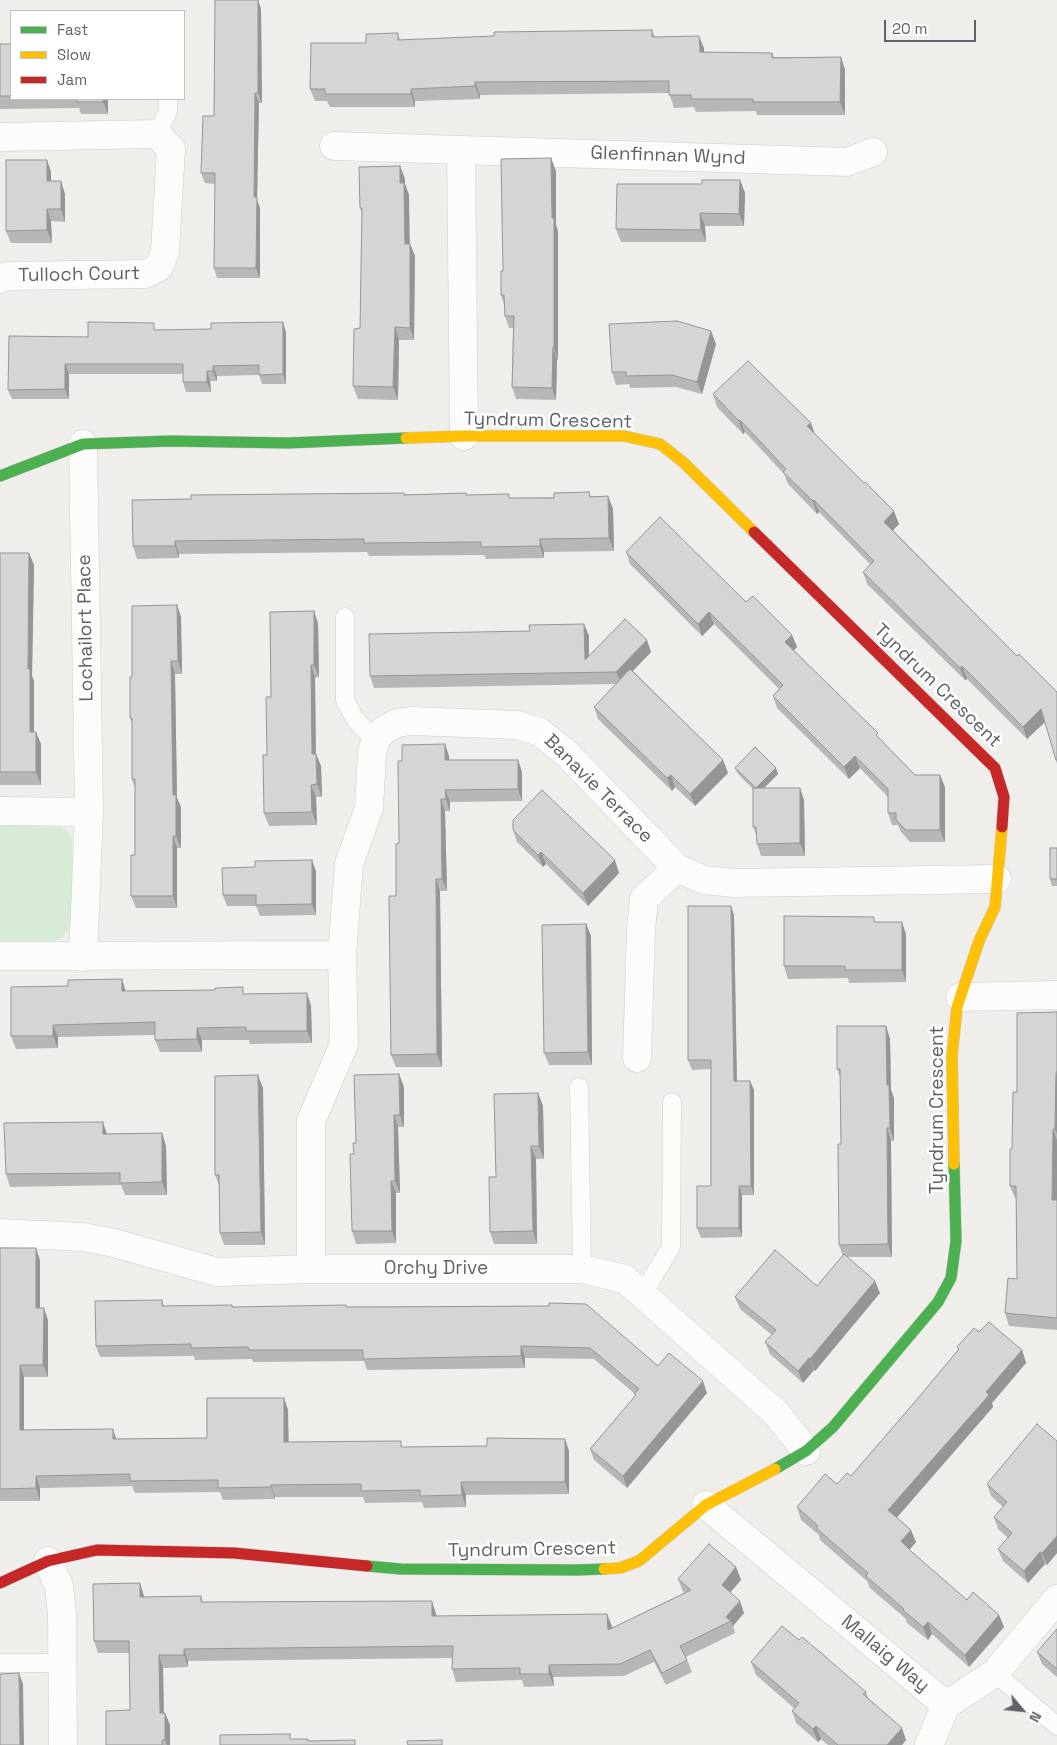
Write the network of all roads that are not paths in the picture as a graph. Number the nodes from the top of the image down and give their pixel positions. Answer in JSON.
{"nodes":[{"id":1,"x":168,"y":100,"type":"edge"},
{"id":2,"x":157,"y":134,"type":"junction"},
{"id":3,"x":0,"y":136,"type":"edge"},
{"id":4,"x":334,"y":146,"type":"dead end"},
{"id":5,"x":461,"y":150,"type":"junction"},
{"id":6,"x":873,"y":152,"type":"dead end"},
{"id":7,"x":0,"y":279,"type":"edge"},
{"id":8,"x":464,"y":436,"type":"junction"},
{"id":9,"x":83,"y":444,"type":"junction"},
{"id":10,"x":0,"y":476,"type":"edge"},
{"id":11,"x":345,"y":617,"type":"dead end"},
{"id":12,"x":375,"y":740,"type":"junction"},
{"id":13,"x":0,"y":811,"type":"edge"},
{"id":14,"x":89,"y":812,"type":"junction"},
{"id":15,"x":677,"y":868,"type":"junction"},
{"id":16,"x":997,"y":879,"type":"junction"},
{"id":17,"x":342,"y":955,"type":"junction"},
{"id":18,"x":0,"y":956,"type":"edge"},
{"id":19,"x":83,"y":957,"type":"junction"},
{"id":20,"x":1057,"y":995,"type":"edge"},
{"id":21,"x":960,"y":997,"type":"junction"},
{"id":22,"x":637,"y":1058,"type":"dead end"},
{"id":23,"x":579,"y":1087,"type":"dead end"},
{"id":24,"x":672,"y":1102,"type":"dead end"},
{"id":25,"x":0,"y":1233,"type":"edge"},
{"id":26,"x":311,"y":1269,"type":"junction"},
{"id":27,"x":582,"y":1269,"type":"junction"},
{"id":28,"x":642,"y":1295,"type":"junction"},
{"id":29,"x":806,"y":1451,"type":"junction"},
{"id":30,"x":706,"y":1505,"type":"junction"},
{"id":31,"x":48,"y":1561,"type":"junction"},
{"id":32,"x":0,"y":1584,"type":"edge"},
{"id":33,"x":1057,"y":1599,"type":"edge"},
{"id":34,"x":0,"y":1663,"type":"edge"},
{"id":35,"x":62,"y":1663,"type":"junction"},
{"id":36,"x":995,"y":1673,"type":"junction"},
{"id":37,"x":946,"y":1705,"type":"junction"},
{"id":38,"x":1057,"y":1726,"type":"edge"},
{"id":39,"x":63,"y":1745,"type":"edge"},
{"id":40,"x":929,"y":1745,"type":"edge"}],
"edges":[{"from":1,"to":2,"type":"lane"},
{"from":2,"to":3,"type":"street"},
{"from":2,"to":7,"type":"street","name":"Tulloch Court"},
{"from":4,"to":5,"type":"street","name":"Glenfinnan Wynd"},
{"from":5,"to":6,"type":"street","name":"Glenfinnan Wynd"},
{"from":5,"to":8,"type":"street"},
{"from":8,"to":9,"type":"street","name":"Tyndrum Crescent"},
{"from":8,"to":16,"type":"street","name":"Tyndrum Crescent"},
{"from":9,"to":10,"type":"street","name":"Tyndrum Crescent"},
{"from":9,"to":14,"type":"street","name":"Lochailort Place"},
{"from":11,"to":12,"type":"lane"},
{"from":12,"to":15,"type":"street","name":"Banavie Terrace"},
{"from":12,"to":17,"type":"street"},
{"from":13,"to":14,"type":"street"},
{"from":14,"to":19,"type":"street","name":"Lochailort Place"},
{"from":15,"to":16,"type":"street","name":"Banavie Terrace"},
{"from":15,"to":22,"type":"street"},
{"from":16,"to":21,"type":"street","name":"Tyndrum Crescent"},
{"from":17,"to":19,"type":"street"},
{"from":17,"to":26,"type":"street"},
{"from":18,"to":19,"type":"street"},
{"from":20,"to":21,"type":"street"},
{"from":21,"to":29,"type":"street","name":"Tyndrum Crescent"},
{"from":23,"to":27,"type":"lane"},
{"from":24,"to":28,"type":"lane"},
{"from":25,"to":26,"type":"street","name":"Orchy Drive"},
{"from":26,"to":27,"type":"street","name":"Orchy Drive"},
{"from":27,"to":28,"type":"street","name":"Orchy Drive"},
{"from":28,"to":29,"type":"street","name":"Orchy Drive"},
{"from":29,"to":30,"type":"street","name":"Tyndrum Crescent"},
{"from":30,"to":31,"type":"street","name":"Tyndrum Crescent"},
{"from":30,"to":37,"type":"street","name":"Mallaig Way"},
{"from":31,"to":32,"type":"street","name":"Tyndrum Crescent"},
{"from":31,"to":35,"type":"street"},
{"from":33,"to":36,"type":"street","name":"Mallaig Way"},
{"from":34,"to":35,"type":"lane"},
{"from":35,"to":39,"type":"street"},
{"from":36,"to":37,"type":"street","name":"Mallaig Way"},
{"from":36,"to":38,"type":"lane"},
{"from":37,"to":40,"type":"street"}]}
